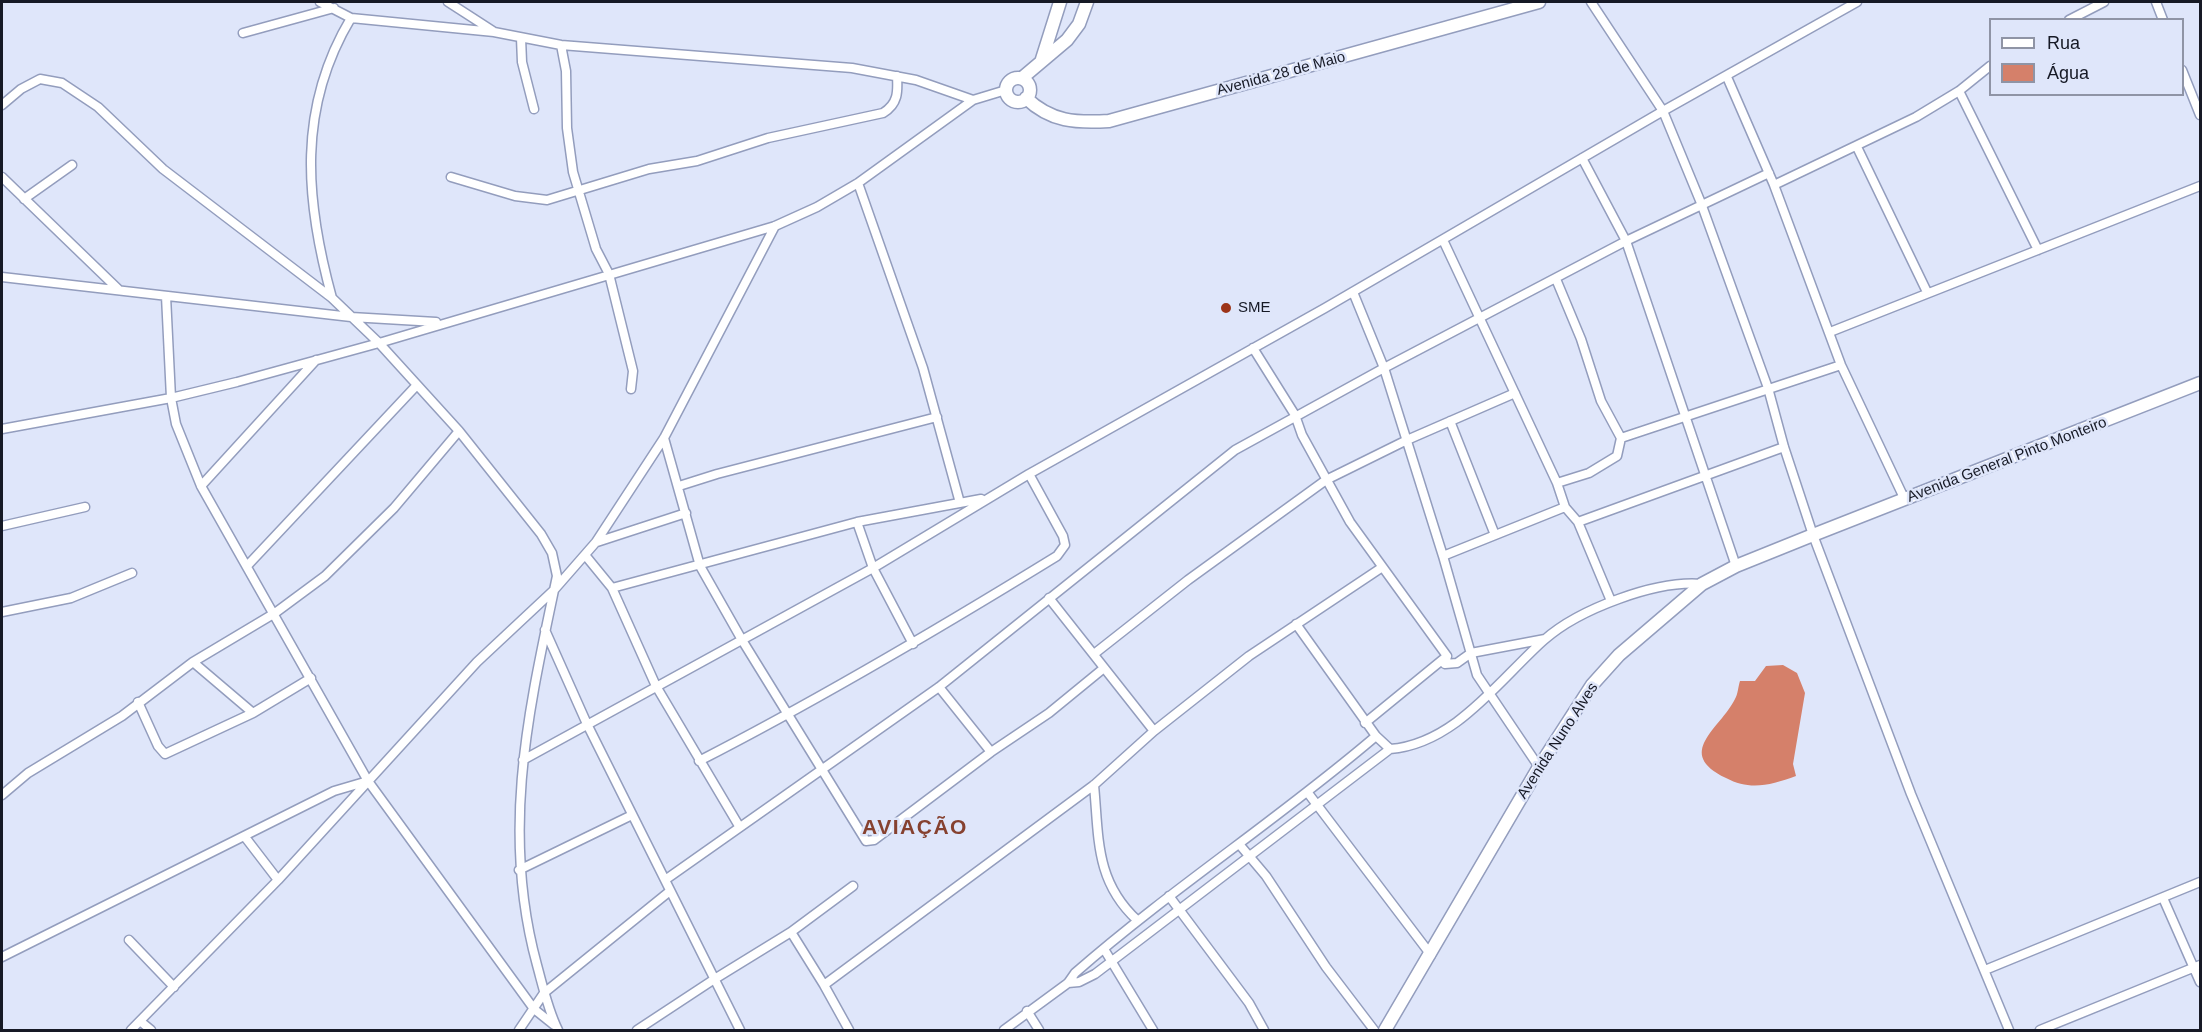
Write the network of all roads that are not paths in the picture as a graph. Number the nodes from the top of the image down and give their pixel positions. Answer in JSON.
{"nodes":[{"id":1,"x":320,"y":2,"type":"edge"},
{"id":2,"x":448,"y":2,"type":"edge"},
{"id":3,"x":1060,"y":2,"type":"edge"},
{"id":4,"x":1087,"y":2,"type":"edge"},
{"id":5,"x":1539,"y":2,"type":"edge"},
{"id":6,"x":1591,"y":2,"type":"edge"},
{"id":7,"x":1857,"y":2,"type":"edge"},
{"id":8,"x":2104,"y":2,"type":"edge"},
{"id":9,"x":2156,"y":2,"type":"edge"},
{"id":10,"x":334,"y":8,"type":"junction"},
{"id":11,"x":351,"y":18,"type":"junction"},
{"id":12,"x":2073,"y":18,"type":"edge"},
{"id":13,"x":2162,"y":18,"type":"edge"},
{"id":14,"x":494,"y":32,"type":"junction"},
{"id":15,"x":243,"y":33,"type":"dead end"},
{"id":16,"x":521,"y":38,"type":"junction"},
{"id":17,"x":561,"y":45,"type":"junction"},
{"id":18,"x":1042,"y":59,"type":"junction"},
{"id":19,"x":1989,"y":67,"type":"edge"},
{"id":20,"x":2184,"y":73,"type":"edge"},
{"id":21,"x":897,"y":76,"type":"junction"},
{"id":22,"x":1727,"y":77,"type":"junction"},
{"id":23,"x":1022,"y":78,"type":"junction"},
{"id":24,"x":1006,"y":90,"type":"junction"},
{"id":25,"x":1959,"y":92,"type":"junction"},
{"id":26,"x":2197,"y":96,"type":"edge"},
{"id":27,"x":1026,"y":98,"type":"junction"},
{"id":28,"x":974,"y":100,"type":"junction"},
{"id":29,"x":2,"y":105,"type":"edge"},
{"id":30,"x":534,"y":109,"type":"dead end"},
{"id":31,"x":1663,"y":111,"type":"junction"},
{"id":32,"x":2200,"y":115,"type":"edge"},
{"id":33,"x":1857,"y":147,"type":"junction"},
{"id":34,"x":1582,"y":158,"type":"junction"},
{"id":35,"x":72,"y":165,"type":"dead end"},
{"id":36,"x":1769,"y":173,"type":"junction"},
{"id":37,"x":2,"y":177,"type":"edge"},
{"id":38,"x":451,"y":177,"type":"dead end"},
{"id":39,"x":858,"y":183,"type":"junction"},
{"id":40,"x":1774,"y":185,"type":"junction"},
{"id":41,"x":2200,"y":186,"type":"edge"},
{"id":42,"x":578,"y":188,"type":"junction"},
{"id":43,"x":24,"y":199,"type":"junction"},
{"id":44,"x":1701,"y":203,"type":"junction"},
{"id":45,"x":775,"y":226,"type":"junction"},
{"id":46,"x":1443,"y":240,"type":"junction"},
{"id":47,"x":1626,"y":241,"type":"junction"},
{"id":48,"x":2038,"y":250,"type":"junction"},
{"id":49,"x":609,"y":274,"type":"junction"},
{"id":50,"x":2,"y":277,"type":"edge"},
{"id":51,"x":1556,"y":279,"type":"junction"},
{"id":52,"x":118,"y":290,"type":"junction"},
{"id":53,"x":1353,"y":292,"type":"junction"},
{"id":54,"x":1927,"y":292,"type":"junction"},
{"id":55,"x":166,"y":296,"type":"junction"},
{"id":56,"x":332,"y":298,"type":"junction"},
{"id":57,"x":351,"y":316,"type":"junction"},
{"id":58,"x":1481,"y":316,"type":"junction"},
{"id":59,"x":443,"y":323,"type":"junction"},
{"id":60,"x":1830,"y":332,"type":"junction"},
{"id":61,"x":379,"y":343,"type":"junction"},
{"id":62,"x":1253,"y":348,"type":"junction"},
{"id":63,"x":317,"y":359,"type":"junction"},
{"id":64,"x":1841,"y":365,"type":"junction"},
{"id":65,"x":1384,"y":368,"type":"junction"},
{"id":66,"x":2200,"y":383,"type":"edge"},
{"id":67,"x":416,"y":386,"type":"junction"},
{"id":68,"x":631,"y":388,"type":"dead end"},
{"id":69,"x":1768,"y":388,"type":"junction"},
{"id":70,"x":1515,"y":393,"type":"junction"},
{"id":71,"x":171,"y":398,"type":"junction"},
{"id":72,"x":1685,"y":414,"type":"junction"},
{"id":73,"x":1295,"y":415,"type":"junction"},
{"id":74,"x":938,"y":417,"type":"junction"},
{"id":75,"x":1450,"y":421,"type":"junction"},
{"id":76,"x":2,"y":429,"type":"edge"},
{"id":77,"x":459,"y":432,"type":"junction"},
{"id":78,"x":664,"y":438,"type":"junction"},
{"id":79,"x":1621,"y":438,"type":"junction"},
{"id":80,"x":1407,"y":440,"type":"junction"},
{"id":81,"x":1784,"y":447,"type":"junction"},
{"id":82,"x":1029,"y":474,"type":"junction"},
{"id":83,"x":1704,"y":475,"type":"junction"},
{"id":84,"x":1326,"y":480,"type":"junction"},
{"id":85,"x":1557,"y":483,"type":"junction"},
{"id":86,"x":201,"y":486,"type":"junction"},
{"id":87,"x":679,"y":486,"type":"junction"},
{"id":88,"x":988,"y":498,"type":"junction"},
{"id":89,"x":1905,"y":500,"type":"junction"},
{"id":90,"x":960,"y":503,"type":"junction"},
{"id":91,"x":85,"y":507,"type":"dead end"},
{"id":92,"x":1565,"y":507,"type":"junction"},
{"id":93,"x":686,"y":513,"type":"junction"},
{"id":94,"x":857,"y":522,"type":"junction"},
{"id":95,"x":1578,"y":522,"type":"junction"},
{"id":96,"x":2,"y":526,"type":"edge"},
{"id":97,"x":1496,"y":535,"type":"junction"},
{"id":98,"x":1813,"y":535,"type":"junction"},
{"id":99,"x":596,"y":542,"type":"junction"},
{"id":100,"x":585,"y":555,"type":"junction"},
{"id":101,"x":1443,"y":556,"type":"junction"},
{"id":102,"x":247,"y":566,"type":"junction"},
{"id":103,"x":700,"y":566,"type":"junction"},
{"id":104,"x":1736,"y":566,"type":"junction"},
{"id":105,"x":873,"y":568,"type":"junction"},
{"id":106,"x":1381,"y":568,"type":"junction"},
{"id":107,"x":132,"y":573,"type":"dead end"},
{"id":108,"x":1702,"y":584,"type":"junction"},
{"id":109,"x":612,"y":588,"type":"junction"},
{"id":110,"x":554,"y":590,"type":"junction"},
{"id":111,"x":1049,"y":598,"type":"junction"},
{"id":112,"x":1611,"y":601,"type":"junction"},
{"id":113,"x":2,"y":612,"type":"edge"},
{"id":114,"x":275,"y":613,"type":"junction"},
{"id":115,"x":1296,"y":624,"type":"junction"},
{"id":116,"x":544,"y":629,"type":"junction"},
{"id":117,"x":1545,"y":639,"type":"junction"},
{"id":118,"x":742,"y":640,"type":"junction"},
{"id":119,"x":913,"y":644,"type":"junction"},
{"id":120,"x":1471,"y":653,"type":"junction"},
{"id":121,"x":1094,"y":654,"type":"junction"},
{"id":122,"x":1447,"y":656,"type":"junction"},
{"id":123,"x":193,"y":662,"type":"junction"},
{"id":124,"x":1104,"y":668,"type":"junction"},
{"id":125,"x":311,"y":678,"type":"junction"},
{"id":126,"x":656,"y":686,"type":"junction"},
{"id":127,"x":939,"y":687,"type":"junction"},
{"id":128,"x":1491,"y":693,"type":"junction"},
{"id":129,"x":138,"y":702,"type":"junction"},
{"id":130,"x":253,"y":713,"type":"junction"},
{"id":131,"x":789,"y":715,"type":"junction"},
{"id":132,"x":1365,"y":723,"type":"junction"},
{"id":133,"x":587,"y":724,"type":"junction"},
{"id":134,"x":1154,"y":731,"type":"junction"},
{"id":135,"x":1376,"y":736,"type":"junction"},
{"id":136,"x":1389,"y":749,"type":"junction"},
{"id":137,"x":991,"y":752,"type":"junction"},
{"id":138,"x":523,"y":760,"type":"junction"},
{"id":139,"x":699,"y":761,"type":"junction"},
{"id":140,"x":1539,"y":767,"type":"junction"},
{"id":141,"x":824,"y":770,"type":"junction"},
{"id":142,"x":368,"y":780,"type":"junction"},
{"id":143,"x":1094,"y":785,"type":"junction"},
{"id":144,"x":1308,"y":793,"type":"junction"},
{"id":145,"x":2,"y":795,"type":"edge"},
{"id":146,"x":1315,"y":806,"type":"junction"},
{"id":147,"x":632,"y":815,"type":"junction"},
{"id":148,"x":739,"y":826,"type":"junction"},
{"id":149,"x":245,"y":837,"type":"junction"},
{"id":150,"x":1239,"y":844,"type":"junction"},
{"id":151,"x":1249,"y":856,"type":"junction"},
{"id":152,"x":519,"y":870,"type":"junction"},
{"id":153,"x":278,"y":880,"type":"junction"},
{"id":154,"x":665,"y":880,"type":"junction"},
{"id":155,"x":2200,"y":882,"type":"edge"},
{"id":156,"x":854,"y":886,"type":"dead end"},
{"id":157,"x":670,"y":891,"type":"junction"},
{"id":158,"x":1169,"y":896,"type":"junction"},
{"id":159,"x":2163,"y":898,"type":"junction"},
{"id":160,"x":1180,"y":909,"type":"junction"},
{"id":161,"x":1137,"y":920,"type":"junction"},
{"id":162,"x":791,"y":932,"type":"junction"},
{"id":163,"x":129,"y":940,"type":"dead end"},
{"id":164,"x":1104,"y":949,"type":"junction"},
{"id":165,"x":1431,"y":955,"type":"junction"},
{"id":166,"x":2,"y":957,"type":"edge"},
{"id":167,"x":1113,"y":960,"type":"junction"},
{"id":168,"x":2197,"y":966,"type":"edge"},
{"id":169,"x":1985,"y":970,"type":"junction"},
{"id":170,"x":713,"y":980,"type":"junction"},
{"id":171,"x":2200,"y":982,"type":"edge"},
{"id":172,"x":1068,"y":983,"type":"junction"},
{"id":173,"x":824,"y":985,"type":"junction"},
{"id":174,"x":174,"y":987,"type":"junction"},
{"id":175,"x":544,"y":993,"type":"junction"},
{"id":176,"x":534,"y":1009,"type":"junction"},
{"id":177,"x":1027,"y":1011,"type":"junction"},
{"id":178,"x":140,"y":1021,"type":"junction"},
{"id":179,"x":557,"y":1028,"type":"edge"},
{"id":180,"x":131,"y":1030,"type":"edge"},
{"id":181,"x":151,"y":1030,"type":"edge"},
{"id":182,"x":519,"y":1030,"type":"edge"},
{"id":183,"x":637,"y":1030,"type":"edge"},
{"id":184,"x":740,"y":1030,"type":"edge"},
{"id":185,"x":849,"y":1030,"type":"edge"},
{"id":186,"x":1004,"y":1030,"type":"edge"},
{"id":187,"x":1039,"y":1030,"type":"edge"},
{"id":188,"x":1153,"y":1030,"type":"edge"},
{"id":189,"x":1264,"y":1030,"type":"edge"},
{"id":190,"x":1374,"y":1030,"type":"edge"},
{"id":191,"x":1385,"y":1030,"type":"edge"},
{"id":192,"x":2009,"y":1030,"type":"edge"},
{"id":193,"x":2040,"y":1030,"type":"edge"}],
"edges":[{"from":1,"to":10,"type":"street"},
{"from":2,"to":14,"type":"street"},
{"from":3,"to":18,"type":"street"},
{"from":4,"to":18,"type":"street"},
{"from":5,"to":27,"type":"street","name":"Avenida 28 de Maio"},
{"from":6,"to":31,"type":"street"},
{"from":7,"to":22,"type":"street"},
{"from":8,"to":12,"type":"street"},
{"from":9,"to":13,"type":"street"},
{"from":10,"to":11,"type":"street"},
{"from":10,"to":15,"type":"street"},
{"from":11,"to":14,"type":"street"},
{"from":11,"to":56,"type":"street"},
{"from":14,"to":16,"type":"street"},
{"from":16,"to":17,"type":"street"},
{"from":16,"to":30,"type":"street"},
{"from":17,"to":21,"type":"street"},
{"from":17,"to":42,"type":"street"},
{"from":18,"to":23,"type":"street"},
{"from":19,"to":25,"type":"street"},
{"from":20,"to":26,"type":"street"},
{"from":21,"to":28,"type":"street"},
{"from":21,"to":42,"type":"street"},
{"from":22,"to":31,"type":"street"},
{"from":22,"to":36,"type":"street"},
{"from":23,"to":24,"type":"street"},
{"from":23,"to":27,"type":"street"},
{"from":24,"to":27,"type":"street"},
{"from":24,"to":28,"type":"street"},
{"from":25,"to":33,"type":"street"},
{"from":25,"to":48,"type":"street"},
{"from":26,"to":32,"type":"street"},
{"from":28,"to":39,"type":"street"},
{"from":29,"to":56,"type":"street"},
{"from":31,"to":34,"type":"street"},
{"from":31,"to":44,"type":"street"},
{"from":33,"to":40,"type":"street"},
{"from":33,"to":54,"type":"street"},
{"from":34,"to":46,"type":"street"},
{"from":34,"to":47,"type":"street"},
{"from":35,"to":43,"type":"street"},
{"from":36,"to":40,"type":"street"},
{"from":36,"to":44,"type":"street"},
{"from":37,"to":43,"type":"street"},
{"from":38,"to":42,"type":"street"},
{"from":39,"to":45,"type":"street"},
{"from":39,"to":74,"type":"street"},
{"from":40,"to":60,"type":"street"},
{"from":41,"to":48,"type":"street"},
{"from":42,"to":49,"type":"street"},
{"from":43,"to":52,"type":"street"},
{"from":44,"to":47,"type":"street"},
{"from":44,"to":69,"type":"street"},
{"from":45,"to":49,"type":"street"},
{"from":45,"to":78,"type":"street"},
{"from":46,"to":53,"type":"street"},
{"from":46,"to":58,"type":"street"},
{"from":47,"to":51,"type":"street"},
{"from":47,"to":72,"type":"street"},
{"from":48,"to":54,"type":"street"},
{"from":49,"to":59,"type":"street"},
{"from":49,"to":68,"type":"street"},
{"from":50,"to":52,"type":"street"},
{"from":51,"to":58,"type":"street"},
{"from":51,"to":79,"type":"street"},
{"from":52,"to":55,"type":"street"},
{"from":53,"to":62,"type":"street"},
{"from":53,"to":65,"type":"street"},
{"from":54,"to":60,"type":"street"},
{"from":55,"to":57,"type":"street"},
{"from":55,"to":71,"type":"street"},
{"from":56,"to":57,"type":"street"},
{"from":57,"to":59,"type":"street"},
{"from":57,"to":61,"type":"street"},
{"from":58,"to":65,"type":"street"},
{"from":58,"to":70,"type":"street"},
{"from":59,"to":61,"type":"street"},
{"from":60,"to":64,"type":"street"},
{"from":61,"to":63,"type":"street"},
{"from":61,"to":67,"type":"street"},
{"from":62,"to":73,"type":"street"},
{"from":62,"to":82,"type":"street"},
{"from":63,"to":71,"type":"street"},
{"from":63,"to":86,"type":"street"},
{"from":64,"to":69,"type":"street"},
{"from":64,"to":89,"type":"street"},
{"from":65,"to":73,"type":"street"},
{"from":65,"to":80,"type":"street"},
{"from":66,"to":89,"type":"street","name":"Avenida General Pinto Monteiro"},
{"from":67,"to":77,"type":"street"},
{"from":67,"to":102,"type":"street"},
{"from":69,"to":72,"type":"street"},
{"from":69,"to":81,"type":"street"},
{"from":70,"to":75,"type":"street"},
{"from":70,"to":85,"type":"street"},
{"from":71,"to":76,"type":"street"},
{"from":71,"to":86,"type":"street"},
{"from":72,"to":79,"type":"street"},
{"from":72,"to":83,"type":"street"},
{"from":73,"to":84,"type":"street"},
{"from":73,"to":111,"type":"street"},
{"from":74,"to":87,"type":"street"},
{"from":74,"to":90,"type":"street"},
{"from":75,"to":80,"type":"street"},
{"from":75,"to":97,"type":"street"},
{"from":77,"to":110,"type":"street"},
{"from":77,"to":114,"type":"street"},
{"from":78,"to":87,"type":"street"},
{"from":78,"to":99,"type":"street"},
{"from":79,"to":85,"type":"street"},
{"from":80,"to":84,"type":"street"},
{"from":80,"to":101,"type":"street"},
{"from":81,"to":83,"type":"street"},
{"from":81,"to":98,"type":"street"},
{"from":82,"to":88,"type":"street"},
{"from":82,"to":119,"type":"street"},
{"from":83,"to":95,"type":"street"},
{"from":83,"to":104,"type":"street"},
{"from":84,"to":106,"type":"street"},
{"from":84,"to":121,"type":"street"},
{"from":85,"to":92,"type":"street"},
{"from":86,"to":102,"type":"street"},
{"from":87,"to":93,"type":"street"},
{"from":88,"to":90,"type":"street"},
{"from":88,"to":105,"type":"street"},
{"from":89,"to":98,"type":"street","name":"Avenida General Pinto Monteiro"},
{"from":90,"to":94,"type":"street"},
{"from":91,"to":96,"type":"street"},
{"from":92,"to":95,"type":"street"},
{"from":92,"to":97,"type":"street"},
{"from":93,"to":99,"type":"street"},
{"from":93,"to":103,"type":"street"},
{"from":94,"to":103,"type":"street"},
{"from":94,"to":105,"type":"street"},
{"from":95,"to":112,"type":"street"},
{"from":97,"to":101,"type":"street"},
{"from":98,"to":104,"type":"street","name":"Avenida Nuno Alves"},
{"from":98,"to":169,"type":"street"},
{"from":99,"to":100,"type":"street"},
{"from":100,"to":109,"type":"street"},
{"from":100,"to":110,"type":"street"},
{"from":101,"to":120,"type":"street"},
{"from":102,"to":114,"type":"street"},
{"from":103,"to":109,"type":"street"},
{"from":103,"to":118,"type":"street"},
{"from":104,"to":108,"type":"street","name":"Avenida Nuno Alves"},
{"from":105,"to":118,"type":"street"},
{"from":105,"to":119,"type":"street"},
{"from":106,"to":115,"type":"street"},
{"from":106,"to":122,"type":"street"},
{"from":107,"to":113,"type":"street"},
{"from":108,"to":112,"type":"street"},
{"from":108,"to":140,"type":"street","name":"Avenida Nuno Alves"},
{"from":109,"to":126,"type":"street"},
{"from":110,"to":116,"type":"street"},
{"from":110,"to":142,"type":"street"},
{"from":111,"to":121,"type":"street"},
{"from":111,"to":127,"type":"street"},
{"from":112,"to":117,"type":"street"},
{"from":114,"to":123,"type":"street"},
{"from":114,"to":125,"type":"street"},
{"from":115,"to":132,"type":"street"},
{"from":115,"to":134,"type":"street"},
{"from":116,"to":133,"type":"street"},
{"from":116,"to":138,"type":"street"},
{"from":117,"to":120,"type":"street"},
{"from":117,"to":128,"type":"street"},
{"from":118,"to":126,"type":"street"},
{"from":118,"to":131,"type":"street"},
{"from":119,"to":131,"type":"street"},
{"from":120,"to":122,"type":"street"},
{"from":120,"to":128,"type":"street"},
{"from":121,"to":124,"type":"street"},
{"from":122,"to":132,"type":"street"},
{"from":123,"to":129,"type":"street"},
{"from":123,"to":130,"type":"street"},
{"from":124,"to":134,"type":"street"},
{"from":124,"to":137,"type":"street"},
{"from":125,"to":130,"type":"street"},
{"from":125,"to":142,"type":"street"},
{"from":126,"to":133,"type":"street"},
{"from":126,"to":139,"type":"street"},
{"from":127,"to":137,"type":"street"},
{"from":127,"to":141,"type":"street"},
{"from":128,"to":136,"type":"street"},
{"from":128,"to":140,"type":"street"},
{"from":129,"to":130,"type":"street"},
{"from":129,"to":145,"type":"street"},
{"from":131,"to":139,"type":"street"},
{"from":131,"to":141,"type":"street"},
{"from":132,"to":135,"type":"street"},
{"from":133,"to":138,"type":"street"},
{"from":133,"to":147,"type":"street"},
{"from":134,"to":143,"type":"street"},
{"from":135,"to":136,"type":"street"},
{"from":135,"to":144,"type":"street"},
{"from":136,"to":146,"type":"street"},
{"from":137,"to":141,"type":"street"},
{"from":138,"to":152,"type":"street"},
{"from":139,"to":148,"type":"street"},
{"from":140,"to":165,"type":"street","name":"Avenida Nuno Alves"},
{"from":141,"to":148,"type":"street"},
{"from":142,"to":149,"type":"street"},
{"from":142,"to":153,"type":"street"},
{"from":142,"to":176,"type":"street"},
{"from":143,"to":161,"type":"street"},
{"from":143,"to":173,"type":"street"},
{"from":144,"to":146,"type":"street"},
{"from":144,"to":150,"type":"street"},
{"from":146,"to":151,"type":"street"},
{"from":146,"to":165,"type":"street"},
{"from":147,"to":152,"type":"street"},
{"from":147,"to":154,"type":"street"},
{"from":148,"to":154,"type":"street"},
{"from":149,"to":153,"type":"street"},
{"from":149,"to":166,"type":"street"},
{"from":150,"to":151,"type":"street"},
{"from":150,"to":158,"type":"street"},
{"from":151,"to":160,"type":"street"},
{"from":151,"to":190,"type":"street"},
{"from":152,"to":175,"type":"street"},
{"from":153,"to":174,"type":"street"},
{"from":154,"to":157,"type":"street"},
{"from":155,"to":159,"type":"street"},
{"from":156,"to":162,"type":"street"},
{"from":157,"to":170,"type":"street"},
{"from":157,"to":175,"type":"street"},
{"from":158,"to":160,"type":"street"},
{"from":158,"to":161,"type":"street"},
{"from":159,"to":168,"type":"street"},
{"from":159,"to":169,"type":"street"},
{"from":160,"to":167,"type":"street"},
{"from":160,"to":189,"type":"street"},
{"from":161,"to":164,"type":"street"},
{"from":162,"to":170,"type":"street"},
{"from":162,"to":173,"type":"street"},
{"from":163,"to":174,"type":"street"},
{"from":164,"to":167,"type":"street"},
{"from":164,"to":172,"type":"street"},
{"from":165,"to":191,"type":"street","name":"Avenida Nuno Alves"},
{"from":167,"to":172,"type":"street"},
{"from":167,"to":188,"type":"street"},
{"from":168,"to":171,"type":"street"},
{"from":168,"to":193,"type":"street"},
{"from":169,"to":192,"type":"street"},
{"from":170,"to":183,"type":"street"},
{"from":170,"to":184,"type":"street"},
{"from":172,"to":177,"type":"street"},
{"from":173,"to":185,"type":"street"},
{"from":174,"to":178,"type":"street"},
{"from":175,"to":176,"type":"street"},
{"from":175,"to":179,"type":"street"},
{"from":176,"to":179,"type":"street"},
{"from":176,"to":182,"type":"street"},
{"from":177,"to":186,"type":"street"},
{"from":177,"to":187,"type":"street"},
{"from":178,"to":180,"type":"street"},
{"from":178,"to":181,"type":"street"}]}
